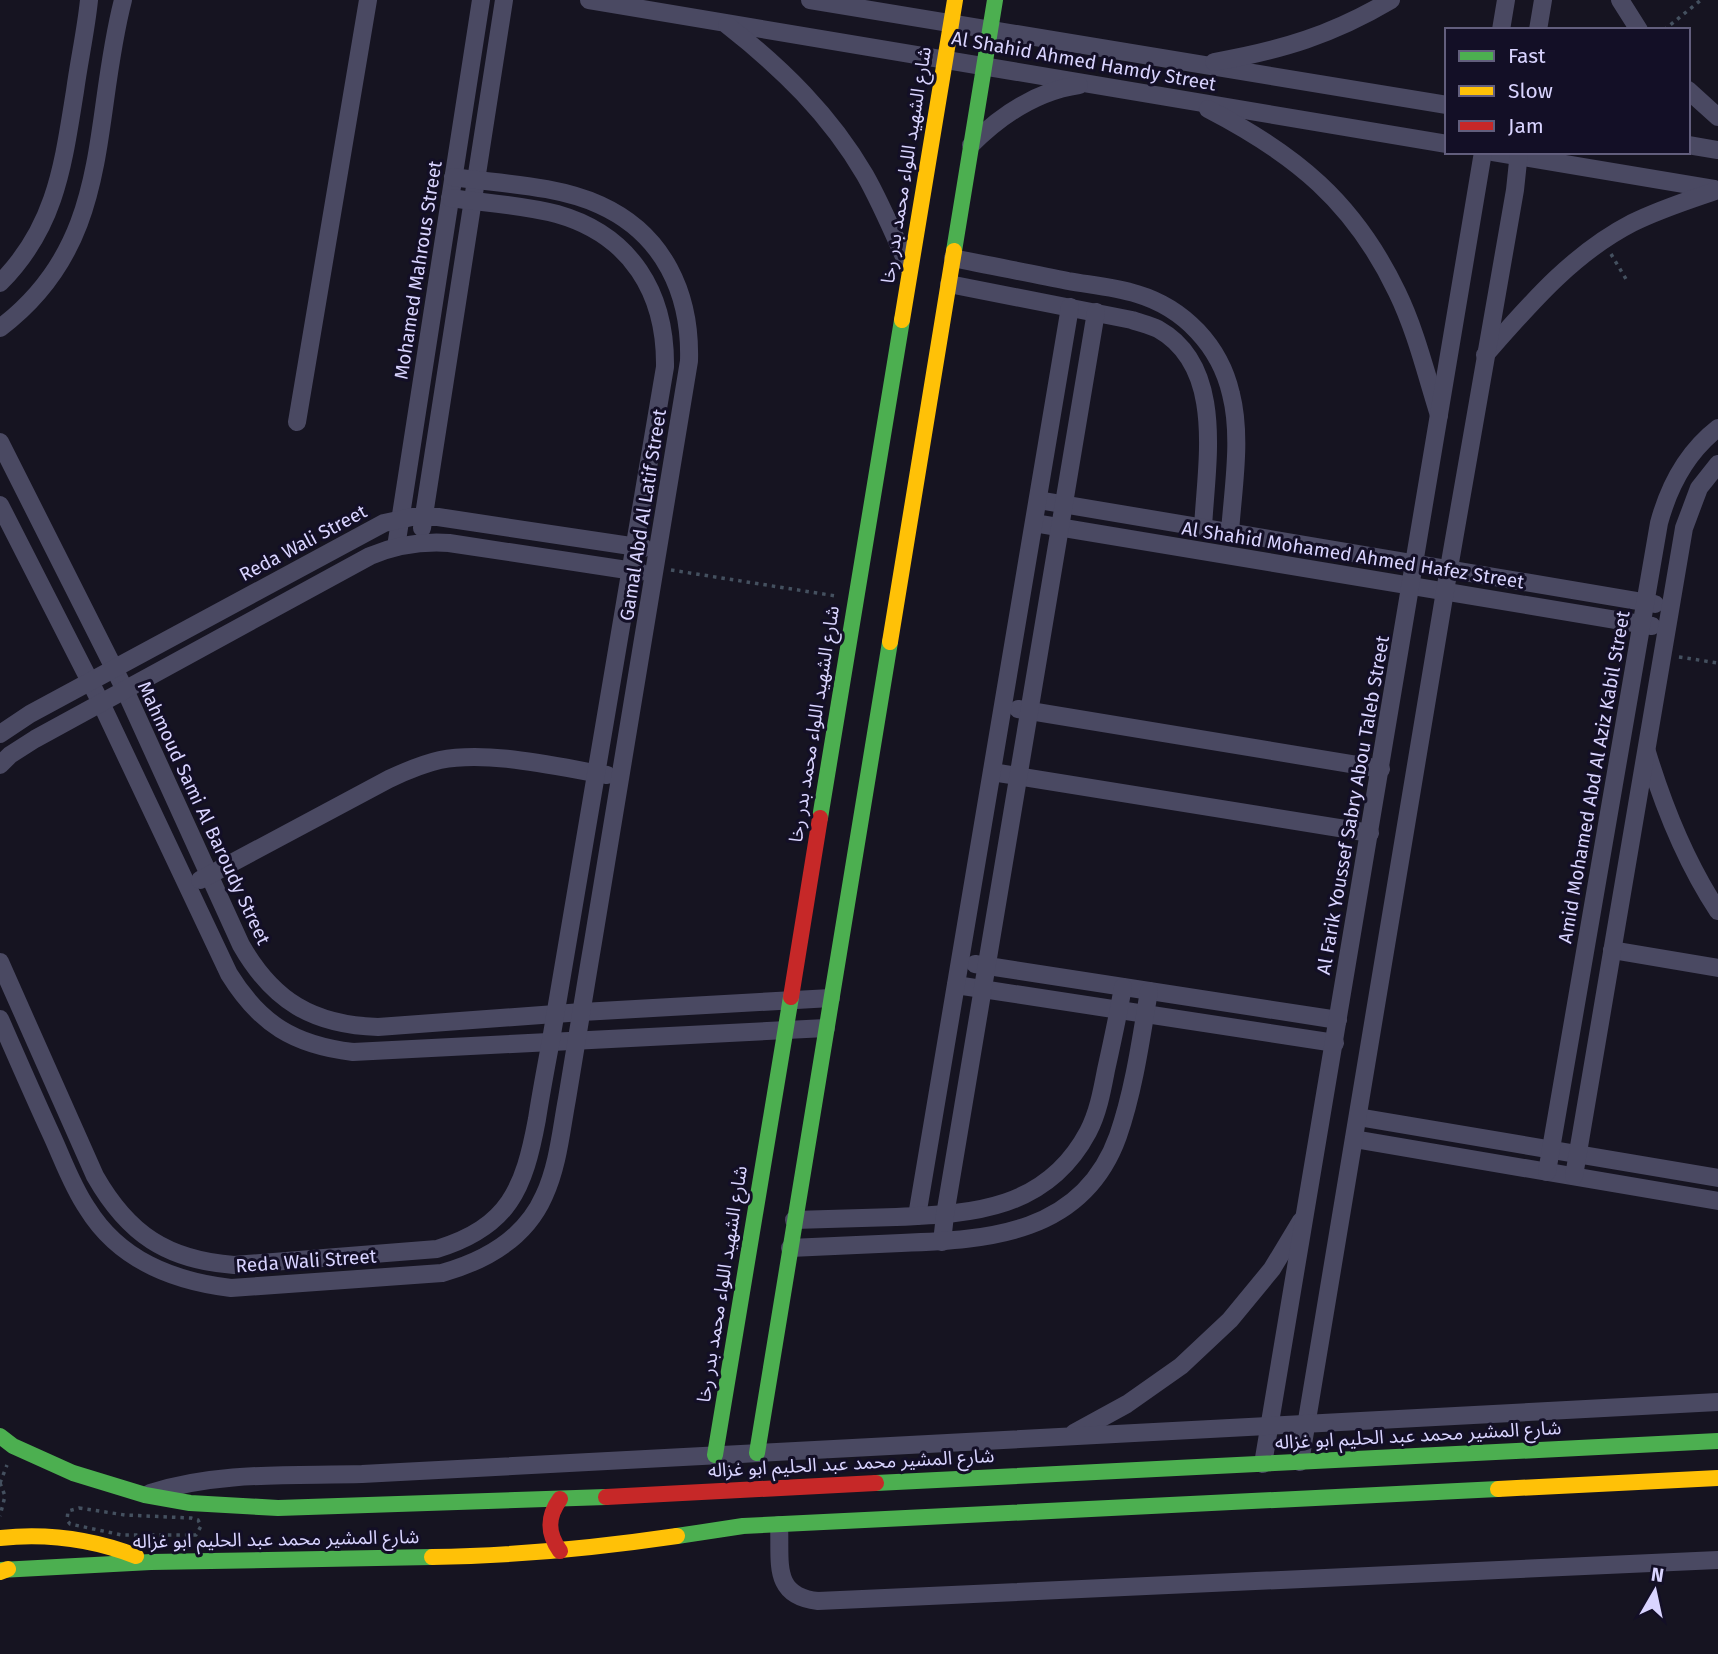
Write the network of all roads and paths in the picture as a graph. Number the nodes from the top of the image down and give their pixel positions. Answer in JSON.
{"nodes":[{"id":1,"x":89,"y":0,"type":"edge"},
{"id":2,"x":124,"y":0,"type":"edge"},
{"id":3,"x":368,"y":0,"type":"edge"},
{"id":4,"x":481,"y":0,"type":"edge"},
{"id":5,"x":504,"y":0,"type":"edge"},
{"id":6,"x":589,"y":0,"type":"edge"},
{"id":7,"x":810,"y":0,"type":"edge"},
{"id":8,"x":955,"y":0,"type":"edge"},
{"id":9,"x":995,"y":0,"type":"edge"},
{"id":10,"x":1391,"y":0,"type":"edge"},
{"id":11,"x":1506,"y":0,"type":"edge"},
{"id":12,"x":1543,"y":0,"type":"edge"},
{"id":13,"x":1620,"y":0,"type":"edge"},
{"id":14,"x":1701,"y":0,"type":"edge"},
{"id":15,"x":725,"y":23,"type":"junction"},
{"id":16,"x":951,"y":23,"type":"junction"},
{"id":17,"x":1501,"y":28,"type":"edge"},
{"id":18,"x":1538,"y":28,"type":"edge"},
{"id":19,"x":1638,"y":28,"type":"edge"},
{"id":20,"x":1666,"y":28,"type":"edge"},
{"id":21,"x":990,"y":30,"type":"junction"},
{"id":22,"x":945,"y":59,"type":"junction"},
{"id":23,"x":1200,"y":64,"type":"junction"},
{"id":24,"x":985,"y":65,"type":"junction"},
{"id":25,"x":1090,"y":83,"type":"junction"},
{"id":26,"x":1690,"y":92,"type":"edge"},
{"id":27,"x":1193,"y":101,"type":"junction"},
{"id":28,"x":1445,"y":105,"type":"edge"},
{"id":29,"x":1718,"y":117,"type":"edge"},
{"id":30,"x":1445,"y":144,"type":"edge"},
{"id":31,"x":971,"y":145,"type":"junction"},
{"id":32,"x":1690,"y":145,"type":"edge"},
{"id":33,"x":1718,"y":150,"type":"edge"},
{"id":34,"x":1483,"y":154,"type":"edge"},
{"id":35,"x":1519,"y":154,"type":"edge"},
{"id":36,"x":453,"y":177,"type":"junction"},
{"id":37,"x":476,"y":180,"type":"junction"},
{"id":38,"x":1718,"y":190,"type":"edge"},
{"id":39,"x":450,"y":198,"type":"junction"},
{"id":40,"x":473,"y":201,"type":"junction"},
{"id":41,"x":1602,"y":241,"type":"junction"},
{"id":42,"x":953,"y":258,"type":"junction"},
{"id":43,"x":910,"y":271,"type":"junction"},
{"id":44,"x":1626,"y":279,"type":"dead end"},
{"id":45,"x":0,"y":283,"type":"edge"},
{"id":46,"x":949,"y":284,"type":"junction"},
{"id":47,"x":1070,"y":307,"type":"junction"},
{"id":48,"x":1096,"y":313,"type":"junction"},
{"id":49,"x":0,"y":328,"type":"edge"},
{"id":50,"x":1485,"y":355,"type":"junction"},
{"id":51,"x":1440,"y":417,"type":"junction"},
{"id":52,"x":297,"y":422,"type":"dead end"},
{"id":53,"x":1718,"y":428,"type":"edge"},
{"id":54,"x":0,"y":442,"type":"edge"},
{"id":55,"x":1718,"y":464,"type":"edge"},
{"id":56,"x":1038,"y":500,"type":"junction"},
{"id":57,"x":1064,"y":504,"type":"junction"},
{"id":58,"x":0,"y":505,"type":"edge"},
{"id":59,"x":424,"y":517,"type":"junction"},
{"id":60,"x":400,"y":519,"type":"junction"},
{"id":61,"x":1034,"y":523,"type":"junction"},
{"id":62,"x":1060,"y":527,"type":"junction"},
{"id":63,"x":1203,"y":528,"type":"junction"},
{"id":64,"x":1230,"y":532,"type":"junction"},
{"id":65,"x":51,"y":542,"type":"junction"},
{"id":66,"x":420,"y":542,"type":"junction"},
{"id":67,"x":396,"y":547,"type":"junction"},
{"id":68,"x":635,"y":547,"type":"junction"},
{"id":69,"x":26,"y":556,"type":"junction"},
{"id":70,"x":656,"y":564,"type":"junction"},
{"id":71,"x":1415,"y":564,"type":"junction"},
{"id":72,"x":1449,"y":569,"type":"junction"},
{"id":73,"x":631,"y":570,"type":"junction"},
{"id":74,"x":1412,"y":586,"type":"junction"},
{"id":75,"x":1445,"y":591,"type":"junction"},
{"id":76,"x":856,"y":599,"type":"junction"},
{"id":77,"x":1645,"y":603,"type":"junction"},
{"id":78,"x":1669,"y":607,"type":"junction"},
{"id":79,"x":1641,"y":624,"type":"junction"},
{"id":80,"x":1666,"y":628,"type":"junction"},
{"id":81,"x":1661,"y":654,"type":"junction"},
{"id":82,"x":1718,"y":663,"type":"edge"},
{"id":83,"x":114,"y":669,"type":"junction"},
{"id":84,"x":90,"y":682,"type":"junction"},
{"id":85,"x":125,"y":690,"type":"junction"},
{"id":86,"x":101,"y":703,"type":"junction"},
{"id":87,"x":1003,"y":706,"type":"junction"},
{"id":88,"x":1029,"y":710,"type":"junction"},
{"id":89,"x":0,"y":734,"type":"edge"},
{"id":90,"x":1646,"y":748,"type":"junction"},
{"id":91,"x":0,"y":765,"type":"edge"},
{"id":92,"x":1381,"y":769,"type":"junction"},
{"id":93,"x":992,"y":772,"type":"junction"},
{"id":94,"x":596,"y":773,"type":"junction"},
{"id":95,"x":620,"y":776,"type":"junction"},
{"id":96,"x":1018,"y":776,"type":"junction"},
{"id":97,"x":1370,"y":833,"type":"junction"},
{"id":98,"x":210,"y":875,"type":"junction"},
{"id":99,"x":188,"y":887,"type":"junction"},
{"id":100,"x":1595,"y":894,"type":"junction"},
{"id":101,"x":1621,"y":898,"type":"junction"},
{"id":102,"x":1718,"y":911,"type":"edge"},
{"id":103,"x":1612,"y":950,"type":"junction"},
{"id":104,"x":0,"y":962,"type":"edge"},
{"id":105,"x":960,"y":962,"type":"junction"},
{"id":106,"x":986,"y":966,"type":"junction"},
{"id":107,"x":1718,"y":968,"type":"edge"},
{"id":108,"x":956,"y":985,"type":"junction"},
{"id":109,"x":1123,"y":987,"type":"junction"},
{"id":110,"x":983,"y":989,"type":"junction"},
{"id":111,"x":1149,"y":991,"type":"junction"},
{"id":112,"x":831,"y":998,"type":"junction"},
{"id":113,"x":789,"y":1001,"type":"junction"},
{"id":114,"x":1119,"y":1010,"type":"junction"},
{"id":115,"x":582,"y":1012,"type":"junction"},
{"id":116,"x":555,"y":1014,"type":"junction"},
{"id":117,"x":1145,"y":1014,"type":"junction"},
{"id":118,"x":0,"y":1019,"type":"edge"},
{"id":119,"x":1338,"y":1020,"type":"junction"},
{"id":120,"x":826,"y":1028,"type":"junction"},
{"id":121,"x":784,"y":1030,"type":"junction"},
{"id":122,"x":577,"y":1039,"type":"junction"},
{"id":123,"x":551,"y":1040,"type":"junction"},
{"id":124,"x":1335,"y":1043,"type":"junction"},
{"id":125,"x":53,"y":1079,"type":"junction"},
{"id":126,"x":31,"y":1089,"type":"junction"},
{"id":127,"x":1358,"y":1117,"type":"junction"},
{"id":128,"x":1354,"y":1139,"type":"junction"},
{"id":129,"x":1551,"y":1150,"type":"junction"},
{"id":130,"x":1578,"y":1154,"type":"junction"},
{"id":131,"x":1547,"y":1172,"type":"junction"},
{"id":132,"x":1574,"y":1176,"type":"junction"},
{"id":133,"x":1718,"y":1178,"type":"edge"},
{"id":134,"x":1718,"y":1200,"type":"edge"},
{"id":135,"x":1306,"y":1212,"type":"junction"},
{"id":136,"x":945,"y":1214,"type":"junction"},
{"id":137,"x":917,"y":1216,"type":"junction"},
{"id":138,"x":794,"y":1220,"type":"junction"},
{"id":139,"x":942,"y":1242,"type":"junction"},
{"id":140,"x":790,"y":1248,"type":"junction"},
{"id":141,"x":366,"y":1255,"type":"junction"},
{"id":142,"x":370,"y":1278,"type":"junction"},
{"id":143,"x":1718,"y":1402,"type":"edge"},
{"id":144,"x":1307,"y":1424,"type":"junction"},
{"id":145,"x":1270,"y":1426,"type":"junction"},
{"id":146,"x":0,"y":1436,"type":"edge"},
{"id":147,"x":1069,"y":1436,"type":"junction"},
{"id":148,"x":1713,"y":1450,"type":"edge"},
{"id":149,"x":757,"y":1453,"type":"junction"},
{"id":150,"x":715,"y":1455,"type":"junction"},
{"id":151,"x":1300,"y":1462,"type":"junction"},
{"id":152,"x":1263,"y":1464,"type":"junction"},
{"id":153,"x":1712,"y":1478,"type":"edge"},
{"id":154,"x":0,"y":1483,"type":"edge"},
{"id":155,"x":145,"y":1495,"type":"junction"},
{"id":156,"x":560,"y":1499,"type":"junction"},
{"id":157,"x":79,"y":1508,"type":"joint"},
{"id":158,"x":0,"y":1516,"type":"edge"},
{"id":159,"x":779,"y":1525,"type":"junction"},
{"id":160,"x":0,"y":1538,"type":"edge"},
{"id":161,"x":560,"y":1551,"type":"junction"},
{"id":162,"x":1718,"y":1560,"type":"edge"},
{"id":163,"x":151,"y":1562,"type":"junction"},
{"id":164,"x":3,"y":1570,"type":"edge"}],
"edges":[{"from":1,"to":45,"type":"street"},
{"from":2,"to":49,"type":"street"},
{"from":3,"to":52,"type":"street"},
{"from":4,"to":36,"type":"street","name":"Mohamed Mahrous Street"},
{"from":5,"to":37,"type":"street"},
{"from":6,"to":15,"type":"street","name":"Al Shahid Ahmed Hamdy Street"},
{"from":7,"to":16,"type":"street","name":"Al Shahid Ahmed Hamdy Street"},
{"from":8,"to":16,"type":"street","name":"شارع الشهيد اللواء محمد بدر رخا"},
{"from":9,"to":21,"type":"street"},
{"from":10,"to":23,"type":"street"},
{"from":11,"to":17,"type":"street"},
{"from":12,"to":18,"type":"street"},
{"from":13,"to":19,"type":"street"},
{"from":14,"to":20,"type":"path"},
{"from":15,"to":22,"type":"street","name":"Al Shahid Ahmed Hamdy Street"},
{"from":15,"to":43,"type":"street"},
{"from":16,"to":21,"type":"street","name":"Al Shahid Ahmed Hamdy Street"},
{"from":16,"to":22,"type":"street","name":"شارع الشهيد اللواء محمد بدر رخا"},
{"from":21,"to":23,"type":"street","name":"Al Shahid Ahmed Hamdy Street"},
{"from":21,"to":24,"type":"street"},
{"from":22,"to":24,"type":"street","name":"Al Shahid Ahmed Hamdy Street"},
{"from":22,"to":43,"type":"street","name":"شارع الشهيد اللواء محمد بدر رخا"},
{"from":23,"to":28,"type":"street","name":"Al Shahid Ahmed Hamdy Street"},
{"from":24,"to":25,"type":"street","name":"Al Shahid Ahmed Hamdy Street"},
{"from":24,"to":31,"type":"street"},
{"from":25,"to":27,"type":"street","name":"Al Shahid Ahmed Hamdy Street"},
{"from":25,"to":31,"type":"street"},
{"from":26,"to":29,"type":"street"},
{"from":27,"to":30,"type":"street","name":"Al Shahid Ahmed Hamdy Street"},
{"from":27,"to":51,"type":"street"},
{"from":31,"to":42,"type":"street"},
{"from":32,"to":33,"type":"street"},
{"from":34,"to":51,"type":"street","name":"Al Farik Youssef Sabry Abou Taleb Street"},
{"from":35,"to":38,"type":"street"},
{"from":35,"to":50,"type":"street"},
{"from":36,"to":37,"type":"street","name":"Gamal Abd Al Latif Street"},
{"from":36,"to":39,"type":"street","name":"Mohamed Mahrous Street"},
{"from":37,"to":40,"type":"street"},
{"from":37,"to":70,"type":"street","name":"Gamal Abd Al Latif Street"},
{"from":38,"to":41,"type":"street"},
{"from":39,"to":40,"type":"street","name":"Gamal Abd Al Latif Street"},
{"from":39,"to":60,"type":"street","name":"Mohamed Mahrous Street"},
{"from":40,"to":59,"type":"street"},
{"from":40,"to":68,"type":"street","name":"Gamal Abd Al Latif Street"},
{"from":41,"to":44,"type":"path"},
{"from":41,"to":50,"type":"street"},
{"from":42,"to":46,"type":"street"},
{"from":42,"to":64,"type":"street"},
{"from":43,"to":76,"type":"street","name":"شارع الشهيد اللواء محمد بدر رخا"},
{"from":46,"to":47,"type":"street"},
{"from":46,"to":112,"type":"street"},
{"from":47,"to":48,"type":"street"},
{"from":47,"to":56,"type":"street"},
{"from":48,"to":57,"type":"street"},
{"from":48,"to":63,"type":"street"},
{"from":50,"to":72,"type":"street"},
{"from":51,"to":71,"type":"street","name":"Al Farik Youssef Sabry Abou Taleb Street"},
{"from":53,"to":77,"type":"street","name":"Amid Mohamed Abd Al Aziz Kabil Street"},
{"from":54,"to":65,"type":"street","name":"Mahmoud Sami Al Baroudy Street"},
{"from":55,"to":78,"type":"street"},
{"from":56,"to":57,"type":"street","name":"Al Shahid Mohamed Ahmed Hafez Street"},
{"from":56,"to":61,"type":"street"},
{"from":57,"to":62,"type":"street"},
{"from":57,"to":63,"type":"street","name":"Al Shahid Mohamed Ahmed Hafez Street"},
{"from":58,"to":69,"type":"street"},
{"from":59,"to":60,"type":"street","name":"Reda Wali Street"},
{"from":59,"to":66,"type":"street"},
{"from":59,"to":68,"type":"street","name":"Reda Wali Street"},
{"from":60,"to":67,"type":"street","name":"Mohamed Mahrous Street"},
{"from":60,"to":83,"type":"street","name":"Reda Wali Street"},
{"from":61,"to":62,"type":"street","name":"Al Shahid Mohamed Ahmed Hafez Street"},
{"from":61,"to":87,"type":"street"},
{"from":62,"to":74,"type":"street","name":"Al Shahid Mohamed Ahmed Hafez Street"},
{"from":62,"to":88,"type":"street"},
{"from":63,"to":64,"type":"street","name":"Al Shahid Mohamed Ahmed Hafez Street"},
{"from":64,"to":71,"type":"street","name":"Al Shahid Mohamed Ahmed Hafez Street"},
{"from":65,"to":69,"type":"street"},
{"from":65,"to":83,"type":"street","name":"Mahmoud Sami Al Baroudy Street"},
{"from":66,"to":67,"type":"street"},
{"from":66,"to":73,"type":"street"},
{"from":67,"to":85,"type":"street"},
{"from":68,"to":70,"type":"street","name":"Reda Wali Street"},
{"from":68,"to":73,"type":"street","name":"Gamal Abd Al Latif Street"},
{"from":69,"to":84,"type":"street"},
{"from":70,"to":73,"type":"street"},
{"from":70,"to":76,"type":"path"},
{"from":70,"to":95,"type":"street","name":"Gamal Abd Al Latif Street"},
{"from":71,"to":72,"type":"street","name":"Al Shahid Mohamed Ahmed Hafez Street"},
{"from":71,"to":74,"type":"street","name":"Al Farik Youssef Sabry Abou Taleb Street"},
{"from":72,"to":75,"type":"street"},
{"from":72,"to":77,"type":"street","name":"Al Shahid Mohamed Ahmed Hafez Street"},
{"from":73,"to":94,"type":"street","name":"Gamal Abd Al Latif Street"},
{"from":74,"to":75,"type":"street","name":"Al Shahid Mohamed Ahmed Hafez Street"},
{"from":74,"to":92,"type":"street","name":"Al Farik Youssef Sabry Abou Taleb Street"},
{"from":75,"to":79,"type":"street","name":"Al Shahid Mohamed Ahmed Hafez Street"},
{"from":75,"to":127,"type":"street"},
{"from":76,"to":113,"type":"street","name":"شارع الشهيد اللواء محمد بدر رخا"},
{"from":77,"to":78,"type":"street","name":"Al Shahid Mohamed Ahmed Hafez Street"},
{"from":77,"to":79,"type":"street","name":"Amid Mohamed Abd Al Aziz Kabil Street"},
{"from":78,"to":80,"type":"street"},
{"from":79,"to":80,"type":"street","name":"Al Shahid Mohamed Ahmed Hafez Street"},
{"from":79,"to":100,"type":"street","name":"Amid Mohamed Abd Al Aziz Kabil Street"},
{"from":80,"to":81,"type":"street"},
{"from":81,"to":82,"type":"path"},
{"from":81,"to":90,"type":"street"},
{"from":83,"to":84,"type":"street","name":"Reda Wali Street"},
{"from":83,"to":85,"type":"street","name":"Mahmoud Sami Al Baroudy Street"},
{"from":84,"to":86,"type":"street"},
{"from":84,"to":89,"type":"street","name":"Reda Wali Street"},
{"from":85,"to":86,"type":"street"},
{"from":85,"to":98,"type":"street","name":"Mahmoud Sami Al Baroudy Street"},
{"from":86,"to":91,"type":"street"},
{"from":86,"to":99,"type":"street"},
{"from":87,"to":88,"type":"street"},
{"from":87,"to":93,"type":"street"},
{"from":88,"to":92,"type":"street"},
{"from":88,"to":96,"type":"street"},
{"from":90,"to":101,"type":"street"},
{"from":90,"to":102,"type":"street"},
{"from":92,"to":97,"type":"street","name":"Al Farik Youssef Sabry Abou Taleb Street"},
{"from":93,"to":96,"type":"street"},
{"from":93,"to":105,"type":"street"},
{"from":94,"to":95,"type":"street"},
{"from":94,"to":98,"type":"street"},
{"from":94,"to":116,"type":"street","name":"Gamal Abd Al Latif Street"},
{"from":95,"to":115,"type":"street","name":"Gamal Abd Al Latif Street"},
{"from":96,"to":97,"type":"street"},
{"from":96,"to":106,"type":"street"},
{"from":97,"to":119,"type":"street","name":"Al Farik Youssef Sabry Abou Taleb Street"},
{"from":98,"to":99,"type":"street"},
{"from":98,"to":116,"type":"street","name":"Mahmoud Sami Al Baroudy Street"},
{"from":99,"to":123,"type":"street"},
{"from":100,"to":101,"type":"street"},
{"from":100,"to":129,"type":"street","name":"Amid Mohamed Abd Al Aziz Kabil Street"},
{"from":101,"to":103,"type":"street"},
{"from":103,"to":107,"type":"street"},
{"from":103,"to":130,"type":"street"},
{"from":104,"to":125,"type":"street","name":"Reda Wali Street"},
{"from":105,"to":106,"type":"street"},
{"from":105,"to":108,"type":"street"},
{"from":106,"to":109,"type":"street"},
{"from":106,"to":110,"type":"street"},
{"from":108,"to":110,"type":"street"},
{"from":108,"to":137,"type":"street"},
{"from":109,"to":111,"type":"street"},
{"from":109,"to":114,"type":"street"},
{"from":110,"to":114,"type":"street"},
{"from":110,"to":136,"type":"street"},
{"from":111,"to":117,"type":"street"},
{"from":111,"to":119,"type":"street"},
{"from":112,"to":113,"type":"street","name":"Mahmoud Sami Al Baroudy Street"},
{"from":112,"to":120,"type":"street"},
{"from":113,"to":115,"type":"street","name":"Mahmoud Sami Al Baroudy Street"},
{"from":113,"to":121,"type":"street","name":"شارع الشهيد اللواء محمد بدر رخا"},
{"from":114,"to":117,"type":"street"},
{"from":114,"to":136,"type":"street"},
{"from":115,"to":116,"type":"street","name":"Mahmoud Sami Al Baroudy Street"},
{"from":115,"to":122,"type":"street","name":"Reda Wali Street"},
{"from":116,"to":123,"type":"street","name":"Reda Wali Street"},
{"from":117,"to":124,"type":"street"},
{"from":117,"to":139,"type":"street"},
{"from":118,"to":126,"type":"street","name":"Reda Wali Street"},
{"from":119,"to":124,"type":"street","name":"Al Farik Youssef Sabry Abou Taleb Street"},
{"from":120,"to":121,"type":"street"},
{"from":120,"to":138,"type":"street"},
{"from":121,"to":122,"type":"street"},
{"from":121,"to":150,"type":"street","name":"شارع الشهيد اللواء محمد بدر رخا"},
{"from":122,"to":123,"type":"street"},
{"from":122,"to":142,"type":"street","name":"Reda Wali Street"},
{"from":123,"to":141,"type":"street","name":"Reda Wali Street"},
{"from":124,"to":135,"type":"street","name":"Al Farik Youssef Sabry Abou Taleb Street"},
{"from":125,"to":126,"type":"street"},
{"from":125,"to":141,"type":"street","name":"Reda Wali Street"},
{"from":126,"to":142,"type":"street","name":"Reda Wali Street"},
{"from":127,"to":128,"type":"street"},
{"from":127,"to":129,"type":"street"},
{"from":128,"to":131,"type":"street"},
{"from":128,"to":144,"type":"street"},
{"from":129,"to":130,"type":"street"},
{"from":129,"to":131,"type":"street","name":"Amid Mohamed Abd Al Aziz Kabil Street"},
{"from":130,"to":132,"type":"street"},
{"from":130,"to":133,"type":"street"},
{"from":131,"to":132,"type":"street"},
{"from":132,"to":134,"type":"street"},
{"from":135,"to":145,"type":"street","name":"Al Farik Youssef Sabry Abou Taleb Street"},
{"from":135,"to":147,"type":"street"},
{"from":136,"to":137,"type":"street"},
{"from":136,"to":139,"type":"street"},
{"from":137,"to":138,"type":"street"},
{"from":138,"to":140,"type":"street"},
{"from":139,"to":140,"type":"street"},
{"from":140,"to":149,"type":"street"},
{"from":141,"to":142,"type":"street"},
{"from":143,"to":144,"type":"street"},
{"from":144,"to":145,"type":"street"},
{"from":144,"to":151,"type":"street"},
{"from":145,"to":147,"type":"street"},
{"from":145,"to":152,"type":"street","name":"Al Farik Youssef Sabry Abou Taleb Street"},
{"from":146,"to":155,"type":"street","name":"شارع المشير محمد عبد الحليم ابو غزاله"},
{"from":147,"to":149,"type":"street"},
{"from":148,"to":151,"type":"street","name":"شارع المشير محمد عبد الحليم ابو غزاله"},
{"from":148,"to":153,"type":"street"},
{"from":149,"to":150,"type":"street"},
{"from":150,"to":155,"type":"street"},
{"from":151,"to":152,"type":"street","name":"شارع المشير محمد عبد الحليم ابو غزاله"},
{"from":152,"to":156,"type":"street","name":"شارع المشير محمد عبد الحليم ابو غزاله"},
{"from":153,"to":159,"type":"street","name":"شارع المشير محمد عبد الحليم ابو غزاله"},
{"from":154,"to":158,"type":"path"},
{"from":155,"to":156,"type":"street","name":"شارع المشير محمد عبد الحليم ابو غزاله"},
{"from":156,"to":161,"type":"street"},
{"from":157,"to":157,"type":"path"},
{"from":159,"to":161,"type":"street","name":"شارع المشير محمد عبد الحليم ابو غزاله"},
{"from":159,"to":162,"type":"street"},
{"from":160,"to":163,"type":"street"},
{"from":161,"to":163,"type":"street","name":"شارع المشير محمد عبد الحليم ابو غزاله"},
{"from":163,"to":164,"type":"street","name":"شارع المشير محمد عبد الحليم ابو غزاله"}]}
